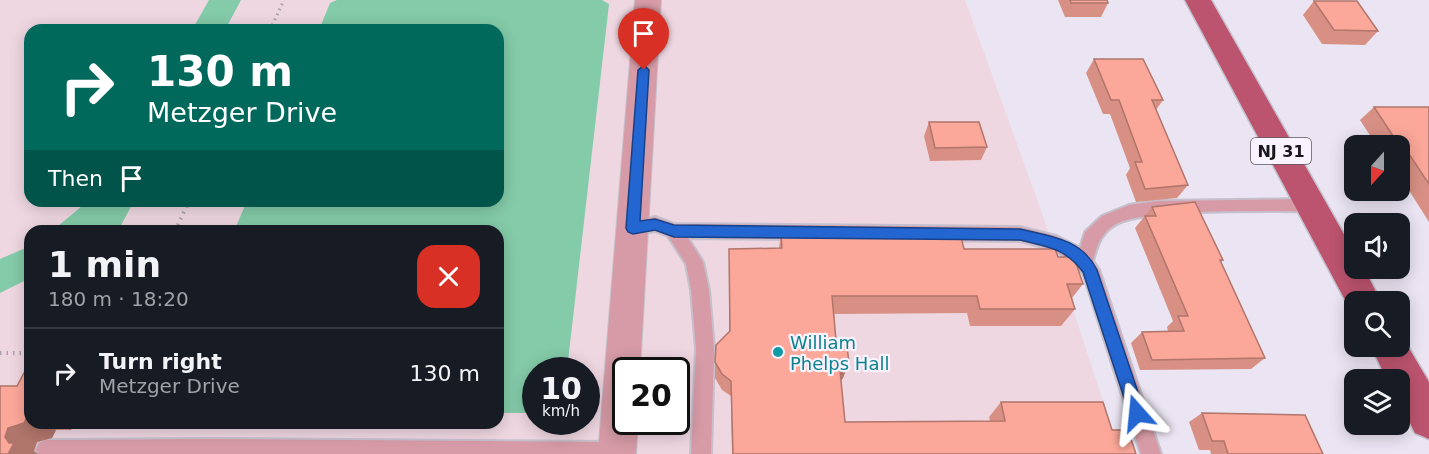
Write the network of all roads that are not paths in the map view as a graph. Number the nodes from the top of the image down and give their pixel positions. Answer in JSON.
{"nodes":[{"id":1,"x":648,"y":0,"type":"edge"},
{"id":2,"x":1198,"y":0,"type":"edge"},
{"id":3,"x":1311,"y":205,"type":"junction"},
{"id":4,"x":633,"y":228,"type":"junction"},
{"id":5,"x":674,"y":231,"type":"junction"},
{"id":6,"x":1084,"y":262,"type":"junction"},
{"id":7,"x":1358,"y":291,"type":"edge"},
{"id":8,"x":1395,"y":357,"type":"edge"},
{"id":9,"x":1429,"y":420,"type":"edge"},
{"id":10,"x":46,"y":450,"type":"dead end"},
{"id":11,"x":617,"y":453,"type":"edge"},
{"id":12,"x":700,"y":454,"type":"edge"},
{"id":13,"x":1151,"y":454,"type":"edge"}],
"edges":[{"from":1,"to":4,"type":"street"},
{"from":2,"to":3,"type":"main road","number":"NJ 31"},
{"from":3,"to":6,"type":"lane"},
{"from":3,"to":7,"type":"main road","number":"NJ 31"},
{"from":4,"to":5,"type":"lane"},
{"from":4,"to":11,"type":"street"},
{"from":5,"to":6,"type":"lane"},
{"from":5,"to":12,"type":"lane"},
{"from":6,"to":13,"type":"lane"},
{"from":8,"to":9,"type":"main road"},
{"from":10,"to":11,"type":"lane"}]}
